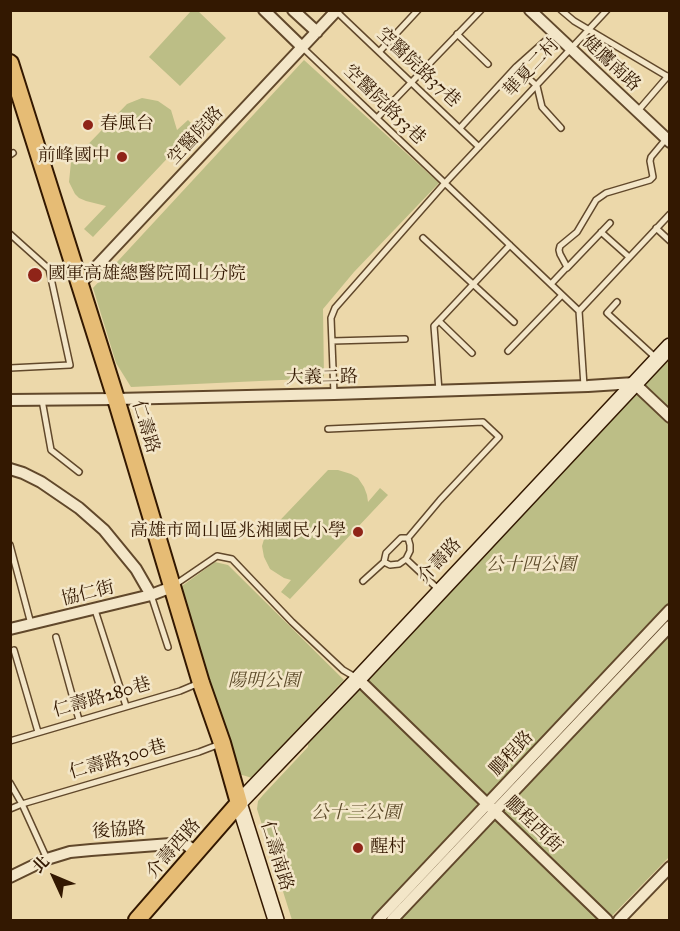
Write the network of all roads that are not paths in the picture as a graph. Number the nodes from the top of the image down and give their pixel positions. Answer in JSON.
{"nodes":[{"id":1,"x":264,"y":10,"type":"edge"},
{"id":2,"x":293,"y":10,"type":"edge"},
{"id":3,"x":418,"y":10,"type":"edge"},
{"id":4,"x":481,"y":10,"type":"edge"},
{"id":5,"x":530,"y":10,"type":"edge"},
{"id":6,"x":561,"y":10,"type":"edge"},
{"id":7,"x":607,"y":10,"type":"edge"},
{"id":8,"x":337,"y":11,"type":"edge"},
{"id":9,"x":589,"y":30,"type":"junction"},
{"id":10,"x":317,"y":32,"type":"junction"},
{"id":11,"x":554,"y":33,"type":"junction"},
{"id":12,"x":458,"y":34,"type":"junction"},
{"id":13,"x":302,"y":47,"type":"junction"},
{"id":14,"x":571,"y":49,"type":"junction"},
{"id":15,"x":380,"y":52,"type":"junction"},
{"id":16,"x":10,"y":63,"type":"edge"},
{"id":17,"x":488,"y":64,"type":"dead end"},
{"id":18,"x":516,"y":67,"type":"junction"},
{"id":19,"x":669,"y":76,"type":"edge"},
{"id":20,"x":411,"y":82,"type":"junction"},
{"id":21,"x":537,"y":86,"type":"junction"},
{"id":22,"x":637,"y":112,"type":"junction"},
{"id":23,"x":377,"y":118,"type":"junction"},
{"id":24,"x":460,"y":128,"type":"junction"},
{"id":25,"x":561,"y":128,"type":"dead end"},
{"id":26,"x":668,"y":140,"type":"edge"},
{"id":27,"x":480,"y":147,"type":"junction"},
{"id":28,"x":445,"y":183,"type":"junction"},
{"id":29,"x":669,"y":213,"type":"edge"},
{"id":30,"x":610,"y":223,"type":"dead end"},
{"id":31,"x":656,"y":228,"type":"junction"},
{"id":32,"x":601,"y":232,"type":"junction"},
{"id":33,"x":10,"y":234,"type":"edge"},
{"id":34,"x":423,"y":238,"type":"dead end"},
{"id":35,"x":669,"y":241,"type":"edge"},
{"id":36,"x":510,"y":245,"type":"junction"},
{"id":37,"x":629,"y":257,"type":"junction"},
{"id":38,"x":566,"y":269,"type":"junction"},
{"id":39,"x":80,"y":284,"type":"junction"},
{"id":40,"x":473,"y":284,"type":"junction"},
{"id":41,"x":551,"y":284,"type":"junction"},
{"id":42,"x":562,"y":295,"type":"junction"},
{"id":43,"x":617,"y":302,"type":"dead end"},
{"id":44,"x":579,"y":311,"type":"junction"},
{"id":45,"x":439,"y":321,"type":"junction"},
{"id":46,"x":514,"y":322,"type":"dead end"},
{"id":47,"x":405,"y":339,"type":"dead end"},
{"id":48,"x":332,"y":341,"type":"junction"},
{"id":49,"x":669,"y":346,"type":"edge"},
{"id":50,"x":508,"y":351,"type":"dead end"},
{"id":51,"x":472,"y":353,"type":"dead end"},
{"id":52,"x":657,"y":359,"type":"junction"},
{"id":53,"x":10,"y":368,"type":"edge"},
{"id":54,"x":634,"y":383,"type":"junction"},
{"id":55,"x":584,"y":386,"type":"junction"},
{"id":56,"x":439,"y":391,"type":"junction"},
{"id":57,"x":333,"y":394,"type":"junction"},
{"id":58,"x":116,"y":399,"type":"junction"},
{"id":59,"x":10,"y":400,"type":"edge"},
{"id":60,"x":42,"y":400,"type":"junction"},
{"id":61,"x":669,"y":417,"type":"edge"},
{"id":62,"x":328,"y":429,"type":"dead end"},
{"id":63,"x":10,"y":469,"type":"edge"},
{"id":64,"x":79,"y":472,"type":"dead end"},
{"id":65,"x":408,"y":538,"type":"junction"},
{"id":66,"x":10,"y":545,"type":"edge"},
{"id":67,"x":406,"y":559,"type":"junction"},
{"id":68,"x":384,"y":562,"type":"junction"},
{"id":69,"x":14,"y":570,"type":"edge"},
{"id":70,"x":363,"y":581,"type":"dead end"},
{"id":71,"x":172,"y":587,"type":"junction"},
{"id":72,"x":440,"y":591,"type":"junction"},
{"id":73,"x":152,"y":595,"type":"junction"},
{"id":74,"x":95,"y":610,"type":"junction"},
{"id":75,"x":669,"y":610,"type":"edge"},
{"id":76,"x":31,"y":624,"type":"junction"},
{"id":77,"x":669,"y":626,"type":"edge"},
{"id":78,"x":10,"y":629,"type":"edge"},
{"id":79,"x":56,"y":637,"type":"dead end"},
{"id":80,"x":168,"y":647,"type":"dead end"},
{"id":81,"x":14,"y":650,"type":"dead end"},
{"id":82,"x":358,"y":679,"type":"junction"},
{"id":83,"x":201,"y":683,"type":"junction"},
{"id":84,"x":126,"y":706,"type":"junction"},
{"id":85,"x":79,"y":720,"type":"junction"},
{"id":86,"x":38,"y":732,"type":"junction"},
{"id":87,"x":10,"y":741,"type":"edge"},
{"id":88,"x":222,"y":743,"type":"junction"},
{"id":89,"x":10,"y":783,"type":"edge"},
{"id":90,"x":239,"y":803,"type":"junction"},
{"id":91,"x":22,"y":804,"type":"junction"},
{"id":92,"x":491,"y":808,"type":"junction"},
{"id":93,"x":10,"y":810,"type":"edge"},
{"id":94,"x":197,"y":853,"type":"junction"},
{"id":95,"x":47,"y":859,"type":"junction"},
{"id":96,"x":669,"y":867,"type":"edge"},
{"id":97,"x":10,"y":877,"type":"edge"},
{"id":98,"x":137,"y":921,"type":"edge"},
{"id":99,"x":276,"y":921,"type":"edge"},
{"id":100,"x":378,"y":921,"type":"edge"},
{"id":101,"x":392,"y":921,"type":"edge"},
{"id":102,"x":608,"y":921,"type":"edge"},
{"id":103,"x":619,"y":921,"type":"edge"}],
"edges":[{"from":1,"to":13,"type":"street"},
{"from":2,"to":10,"type":"street"},
{"from":3,"to":15,"type":"lane"},
{"from":4,"to":12,"type":"lane"},
{"from":5,"to":11,"type":"street","name":"健鷹南路"},
{"from":6,"to":9,"type":"lane","name":"健鷹南路"},
{"from":7,"to":9,"type":"lane","name":"華夏二村"},
{"from":8,"to":10,"type":"street","name":"空醫院路"},
{"from":8,"to":15,"type":"lane","name":"空醫院路37巷"},
{"from":9,"to":14,"type":"lane","name":"華夏二村"},
{"from":9,"to":19,"type":"lane","name":"健鷹南路"},
{"from":10,"to":13,"type":"street","name":"空醫院路"},
{"from":11,"to":14,"type":"street","name":"健鷹南路"},
{"from":11,"to":18,"type":"lane","name":"華夏二村"},
{"from":12,"to":17,"type":"lane"},
{"from":12,"to":20,"type":"lane"},
{"from":13,"to":23,"type":"lane","name":"空醫院路53巷"},
{"from":13,"to":39,"type":"street","name":"空醫院路"},
{"from":14,"to":21,"type":"lane","name":"華夏二村"},
{"from":14,"to":22,"type":"street","name":"健鷹南路"},
{"from":15,"to":20,"type":"lane","name":"空醫院路37巷"},
{"from":16,"to":39,"type":"main road","name":"仁壽路"},
{"from":18,"to":21,"type":"lane"},
{"from":18,"to":24,"type":"lane","name":"華夏二村"},
{"from":19,"to":22,"type":"lane"},
{"from":20,"to":23,"type":"lane"},
{"from":20,"to":24,"type":"lane","name":"空醫院路37巷"},
{"from":21,"to":25,"type":"lane"},
{"from":21,"to":27,"type":"lane","name":"華夏二村"},
{"from":22,"to":26,"type":"street","name":"健鷹南路"},
{"from":23,"to":28,"type":"lane","name":"空醫院路53巷"},
{"from":24,"to":27,"type":"lane","name":"空醫院路37巷"},
{"from":26,"to":38,"type":"lane"},
{"from":27,"to":28,"type":"lane","name":"華夏二村"},
{"from":28,"to":36,"type":"lane","name":"空醫院路53巷"},
{"from":28,"to":48,"type":"lane","name":"華夏二村"},
{"from":29,"to":31,"type":"lane"},
{"from":30,"to":32,"type":"lane"},
{"from":31,"to":35,"type":"lane"},
{"from":31,"to":37,"type":"lane"},
{"from":32,"to":37,"type":"lane"},
{"from":32,"to":38,"type":"lane"},
{"from":33,"to":53,"type":"lane"},
{"from":34,"to":40,"type":"lane"},
{"from":36,"to":40,"type":"lane"},
{"from":36,"to":41,"type":"lane","name":"空醫院路53巷"},
{"from":37,"to":44,"type":"lane"},
{"from":38,"to":41,"type":"lane"},
{"from":39,"to":58,"type":"main road","name":"仁壽路"},
{"from":40,"to":45,"type":"lane"},
{"from":40,"to":46,"type":"lane"},
{"from":41,"to":42,"type":"lane","name":"空醫院路53巷"},
{"from":42,"to":44,"type":"lane","name":"空醫院路53巷"},
{"from":42,"to":50,"type":"lane"},
{"from":43,"to":52,"type":"lane"},
{"from":44,"to":55,"type":"lane"},
{"from":45,"to":51,"type":"lane"},
{"from":45,"to":56,"type":"lane"},
{"from":47,"to":48,"type":"lane"},
{"from":48,"to":57,"type":"lane","name":"華夏二村"},
{"from":49,"to":52,"type":"main road","name":"介壽路"},
{"from":52,"to":54,"type":"main road","name":"介壽路"},
{"from":54,"to":55,"type":"street","name":"大義二路"},
{"from":54,"to":61,"type":"street"},
{"from":54,"to":72,"type":"main road","name":"介壽路"},
{"from":55,"to":56,"type":"street","name":"大義二路"},
{"from":56,"to":57,"type":"street","name":"大義二路"},
{"from":57,"to":58,"type":"street","name":"大義二路"},
{"from":58,"to":60,"type":"street","name":"大義二路"},
{"from":58,"to":71,"type":"main road","name":"仁壽路"},
{"from":59,"to":60,"type":"street","name":"大義二路"},
{"from":60,"to":64,"type":"lane"},
{"from":62,"to":65,"type":"lane"},
{"from":63,"to":73,"type":"street"},
{"from":65,"to":67,"type":"lane"},
{"from":65,"to":68,"type":"lane"},
{"from":66,"to":69,"type":"lane"},
{"from":67,"to":68,"type":"lane"},
{"from":67,"to":72,"type":"lane"},
{"from":68,"to":70,"type":"lane"},
{"from":69,"to":76,"type":"lane"},
{"from":71,"to":73,"type":"street","name":"協仁街"},
{"from":71,"to":82,"type":"lane"},
{"from":71,"to":83,"type":"main road","name":"仁壽路"},
{"from":72,"to":82,"type":"main road","name":"介壽路"},
{"from":73,"to":74,"type":"street","name":"協仁街"},
{"from":73,"to":80,"type":"lane"},
{"from":74,"to":76,"type":"street","name":"協仁街"},
{"from":74,"to":84,"type":"lane"},
{"from":75,"to":92,"type":"street","name":"鵬程路"},
{"from":76,"to":78,"type":"street","name":"協仁街"},
{"from":77,"to":92,"type":"street","name":"鵬程路"},
{"from":79,"to":85,"type":"lane"},
{"from":81,"to":86,"type":"lane"},
{"from":82,"to":90,"type":"main road","name":"介壽路"},
{"from":82,"to":92,"type":"street","name":"鵬程西街"},
{"from":83,"to":84,"type":"lane","name":"仁壽路280巷"},
{"from":83,"to":88,"type":"main road","name":"仁壽路"},
{"from":84,"to":85,"type":"lane","name":"仁壽路280巷"},
{"from":85,"to":86,"type":"lane","name":"仁壽路280巷"},
{"from":86,"to":87,"type":"lane","name":"仁壽路280巷"},
{"from":88,"to":90,"type":"main road","name":"仁壽路"},
{"from":88,"to":91,"type":"lane","name":"仁壽路300巷"},
{"from":89,"to":91,"type":"lane"},
{"from":90,"to":94,"type":"main road","name":"介壽西路"},
{"from":90,"to":99,"type":"main road","name":"仁壽南路"},
{"from":91,"to":93,"type":"lane","name":"仁壽路300巷"},
{"from":91,"to":95,"type":"lane"},
{"from":92,"to":100,"type":"street","name":"鵬程路"},
{"from":92,"to":101,"type":"street","name":"鵬程路"},
{"from":92,"to":102,"type":"street","name":"鵬程西街"},
{"from":94,"to":95,"type":"street","name":"後協路"},
{"from":94,"to":98,"type":"main road","name":"介壽西路"},
{"from":95,"to":97,"type":"street","name":"後協路"},
{"from":96,"to":103,"type":"street"}]}
